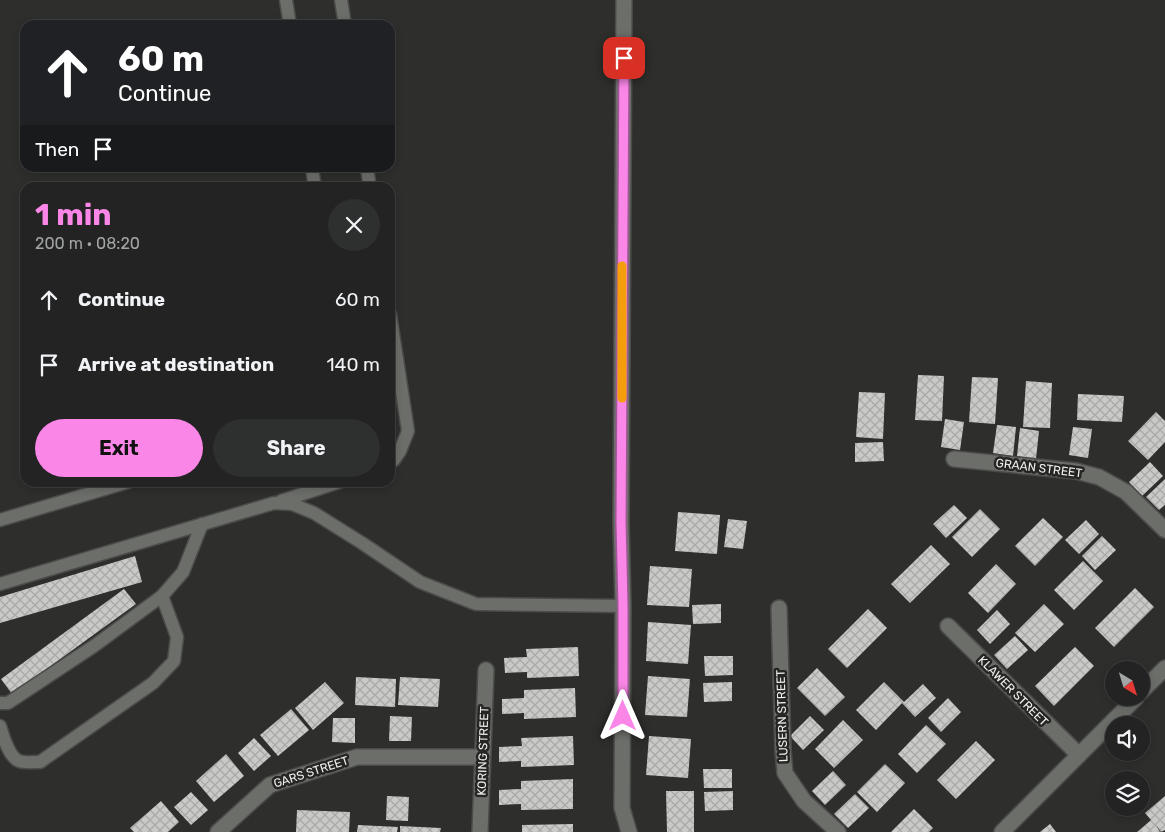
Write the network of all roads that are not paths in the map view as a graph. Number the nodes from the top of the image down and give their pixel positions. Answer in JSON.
{"nodes":[{"id":1,"x":286,"y":0,"type":"edge"},
{"id":2,"x":341,"y":0,"type":"edge"},
{"id":3,"x":624,"y":0,"type":"edge"},
{"id":4,"x":289,"y":20,"type":"edge"},
{"id":5,"x":344,"y":20,"type":"edge"},
{"id":6,"x":395,"y":346,"type":"edge"},
{"id":7,"x":395,"y":458,"type":"edge"},
{"id":8,"x":954,"y":459,"type":"dead end"},
{"id":9,"x":111,"y":487,"type":"edge"},
{"id":10,"x":324,"y":487,"type":"edge"},
{"id":11,"x":274,"y":503,"type":"junction"},
{"id":12,"x":0,"y":520,"type":"edge"},
{"id":13,"x":202,"y":524,"type":"junction"},
{"id":14,"x":1165,"y":530,"type":"edge"},
{"id":15,"x":0,"y":584,"type":"edge"},
{"id":16,"x":162,"y":596,"type":"junction"},
{"id":17,"x":623,"y":606,"type":"junction"},
{"id":18,"x":779,"y":608,"type":"dead end"},
{"id":19,"x":948,"y":626,"type":"dead end"},
{"id":20,"x":1165,"y":668,"type":"edge"},
{"id":21,"x":486,"y":670,"type":"dead end"},
{"id":22,"x":1150,"y":683,"type":"edge"},
{"id":23,"x":0,"y":703,"type":"edge"},
{"id":24,"x":1128,"y":706,"type":"edge"},
{"id":25,"x":0,"y":726,"type":"edge"},
{"id":26,"x":1079,"y":755,"type":"junction"},
{"id":27,"x":482,"y":757,"type":"junction"},
{"id":28,"x":218,"y":832,"type":"edge"},
{"id":29,"x":480,"y":832,"type":"edge"},
{"id":30,"x":629,"y":832,"type":"edge"},
{"id":31,"x":838,"y":832,"type":"edge"},
{"id":32,"x":1002,"y":832,"type":"edge"}],
"edges":[{"from":1,"to":4,"type":"lane"},
{"from":2,"to":5,"type":"lane"},
{"from":3,"to":17,"type":"street"},
{"from":6,"to":7,"type":"lane"},
{"from":8,"to":14,"type":"street","name":"GRAAN STREET"},
{"from":9,"to":12,"type":"lane"},
{"from":10,"to":11,"type":"lane"},
{"from":11,"to":13,"type":"lane"},
{"from":11,"to":17,"type":"lane"},
{"from":13,"to":15,"type":"lane"},
{"from":13,"to":16,"type":"lane"},
{"from":16,"to":23,"type":"lane"},
{"from":16,"to":25,"type":"lane"},
{"from":17,"to":30,"type":"street"},
{"from":18,"to":31,"type":"street","name":"LUSERN STREET"},
{"from":19,"to":26,"type":"street","name":"KLAWER STREET"},
{"from":20,"to":22,"type":"street"},
{"from":21,"to":27,"type":"street","name":"KORING STREET"},
{"from":24,"to":26,"type":"street"},
{"from":26,"to":32,"type":"street"},
{"from":27,"to":28,"type":"street","name":"GARS STREET"},
{"from":27,"to":29,"type":"street","name":"KORING STREET"}]}
